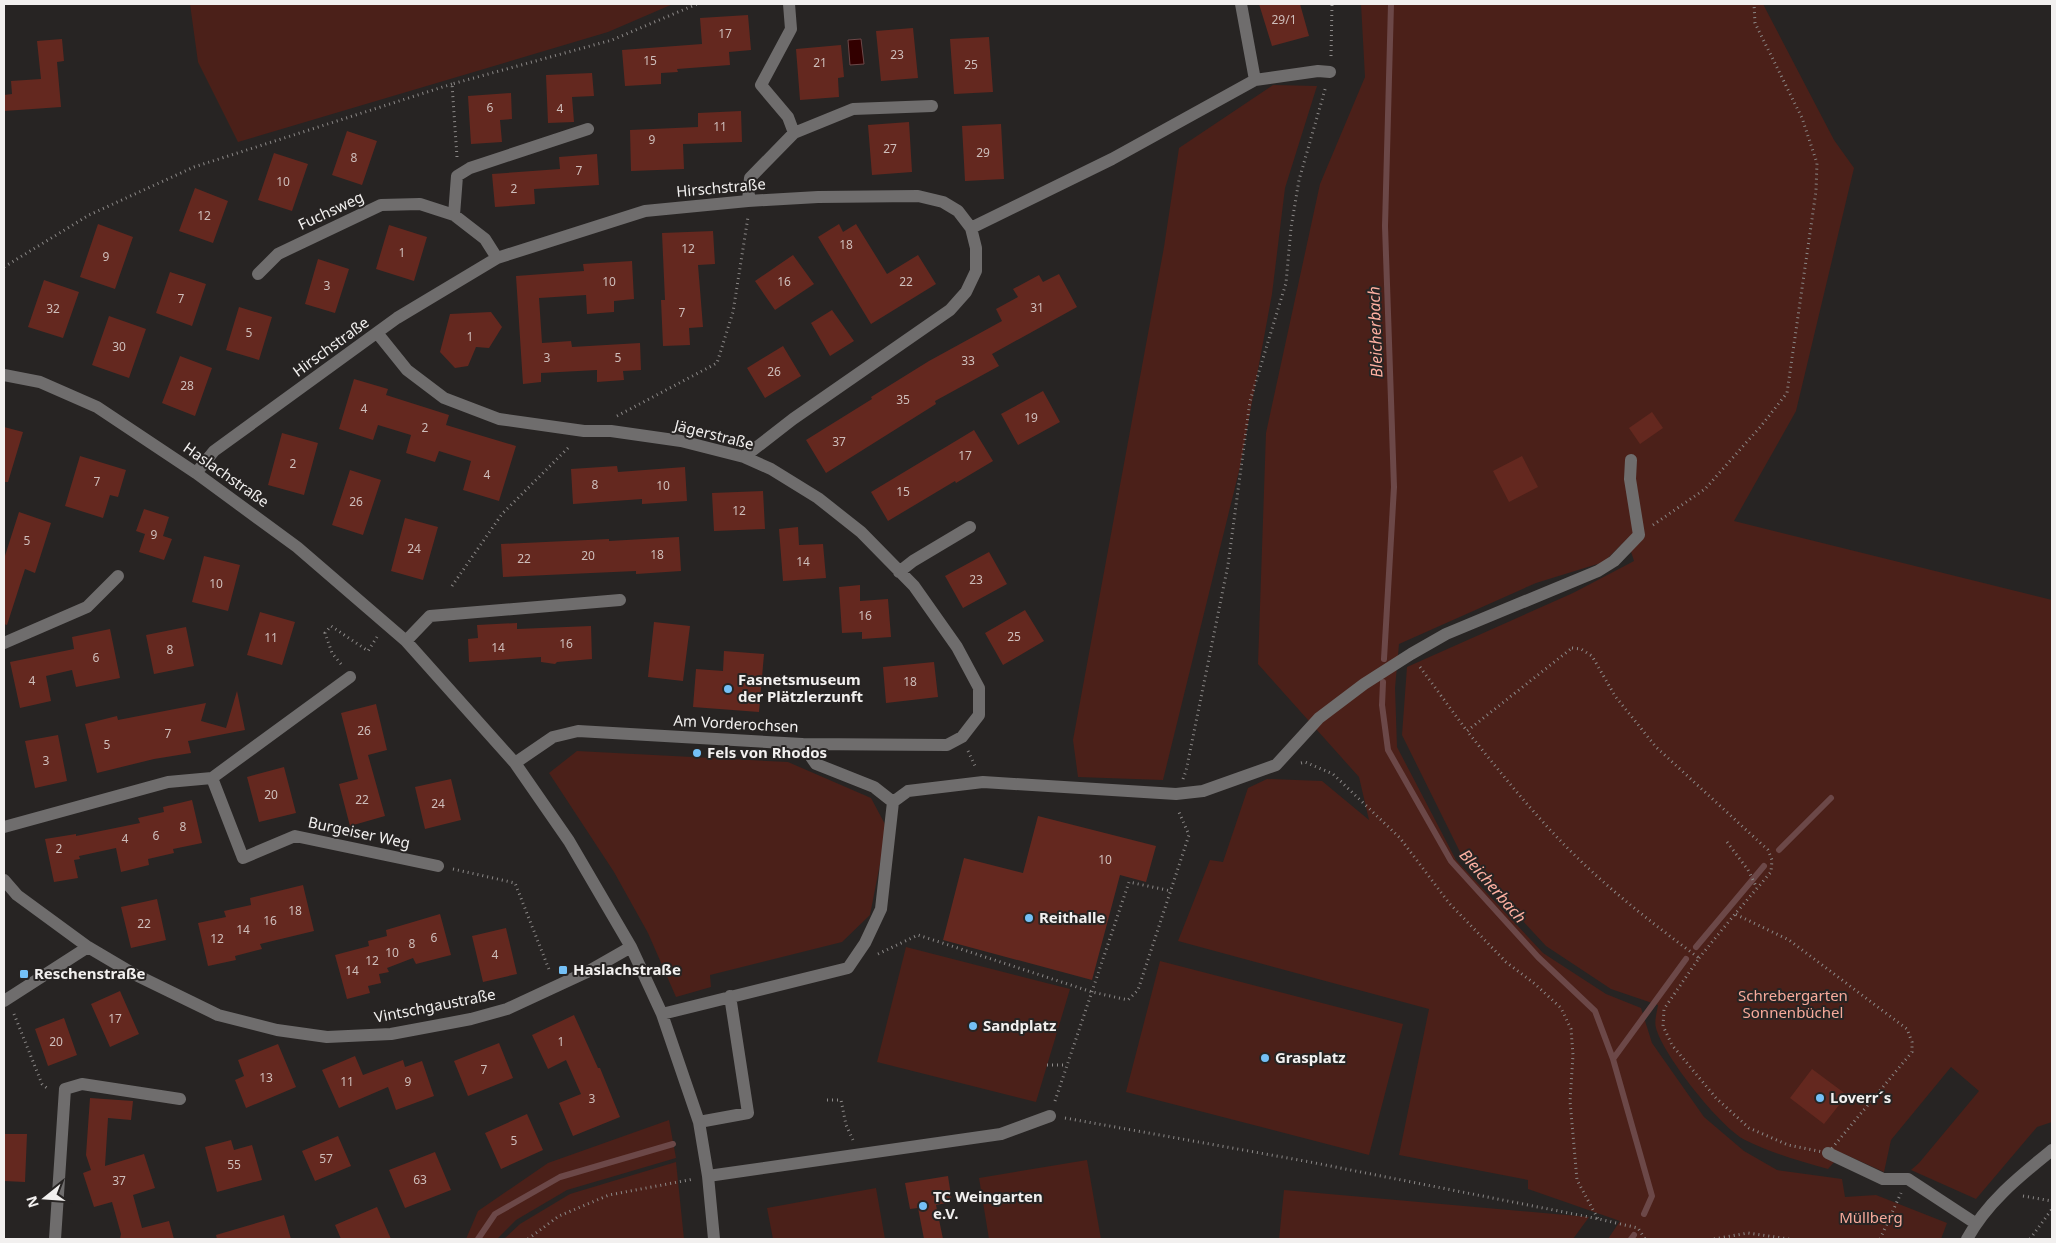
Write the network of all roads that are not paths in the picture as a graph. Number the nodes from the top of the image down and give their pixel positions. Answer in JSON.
{"nodes":[{"id":1,"x":788,"y":4,"type":"edge"},
{"id":2,"x":1241,"y":4,"type":"edge"},
{"id":3,"x":1330,"y":72,"type":"road end"},
{"id":4,"x":1255,"y":80,"type":"junction"},
{"id":5,"x":932,"y":106,"type":"dead end"},
{"id":6,"x":588,"y":129,"type":"dead end"},
{"id":7,"x":794,"y":133,"type":"junction"},
{"id":8,"x":748,"y":201,"type":"junction"},
{"id":9,"x":454,"y":215,"type":"junction"},
{"id":10,"x":971,"y":228,"type":"junction"},
{"id":11,"x":497,"y":258,"type":"junction"},
{"id":12,"x":258,"y":274,"type":"dead end"},
{"id":13,"x":378,"y":334,"type":"junction"},
{"id":14,"x":4,"y":376,"type":"edge"},
{"id":15,"x":744,"y":457,"type":"junction"},
{"id":16,"x":1631,"y":460,"type":"dead end"},
{"id":17,"x":196,"y":473,"type":"junction"},
{"id":18,"x":970,"y":527,"type":"dead end"},
{"id":19,"x":899,"y":572,"type":"junction"},
{"id":20,"x":118,"y":576,"type":"dead end"},
{"id":21,"x":620,"y":600,"type":"dead end"},
{"id":22,"x":406,"y":641,"type":"junction"},
{"id":23,"x":4,"y":643,"type":"edge"},
{"id":24,"x":350,"y":677,"type":"road end"},
{"id":25,"x":962,"y":737,"type":"joint"},
{"id":26,"x":802,"y":744,"type":"junction"},
{"id":27,"x":515,"y":763,"type":"junction"},
{"id":28,"x":212,"y":778,"type":"junction"},
{"id":29,"x":893,"y":802,"type":"junction"},
{"id":30,"x":4,"y":827,"type":"edge"},
{"id":31,"x":438,"y":866,"type":"road end"},
{"id":32,"x":4,"y":880,"type":"edge"},
{"id":33,"x":88,"y":947,"type":"junction"},
{"id":34,"x":630,"y":947,"type":"junction"},
{"id":35,"x":730,"y":996,"type":"junction"},
{"id":36,"x":6,"y":1000,"type":"edge"},
{"id":37,"x":662,"y":1014,"type":"junction"},
{"id":38,"x":180,"y":1099,"type":"dead end"},
{"id":39,"x":1050,"y":1116,"type":"road end"},
{"id":40,"x":699,"y":1122,"type":"junction"},
{"id":41,"x":2052,"y":1150,"type":"edge"},
{"id":42,"x":1828,"y":1153,"type":"road end"},
{"id":43,"x":708,"y":1176,"type":"junction"},
{"id":44,"x":1976,"y":1223,"type":"junction"},
{"id":45,"x":55,"y":1239,"type":"edge"},
{"id":46,"x":714,"y":1239,"type":"edge"},
{"id":47,"x":1967,"y":1239,"type":"edge"}],
"edges":[{"from":1,"to":7,"type":"street"},
{"from":2,"to":4,"type":"street"},
{"from":3,"to":4,"type":"street"},
{"from":4,"to":10,"type":"street"},
{"from":5,"to":7,"type":"street"},
{"from":6,"to":9,"type":"street"},
{"from":7,"to":8,"type":"street"},
{"from":8,"to":10,"type":"street","name":"Hirschstraße"},
{"from":8,"to":11,"type":"street","name":"Hirschstraße"},
{"from":9,"to":11,"type":"street","name":"Fuchsweg"},
{"from":9,"to":12,"type":"street","name":"Fuchsweg"},
{"from":10,"to":15,"type":"street","name":"Hirschstraße"},
{"from":11,"to":13,"type":"street","name":"Hirschstraße"},
{"from":13,"to":15,"type":"street","name":"Jägerstraße"},
{"from":13,"to":17,"type":"street","name":"Hirschstraße"},
{"from":14,"to":17,"type":"street","name":"Haslachstraße"},
{"from":15,"to":19,"type":"street","name":"Jägerstraße"},
{"from":16,"to":29,"type":"street"},
{"from":17,"to":22,"type":"street","name":"Haslachstraße"},
{"from":18,"to":19,"type":"street"},
{"from":19,"to":25,"type":"street","name":"Jägerstraße"},
{"from":20,"to":23,"type":"street"},
{"from":21,"to":22,"type":"street"},
{"from":22,"to":27,"type":"street","name":"Haslachstraße"},
{"from":24,"to":28,"type":"street"},
{"from":25,"to":26,"type":"street","name":"Am Vorderochsen"},
{"from":26,"to":27,"type":"street","name":"Am Vorderochsen"},
{"from":26,"to":29,"type":"street"},
{"from":27,"to":34,"type":"street","name":"Haslachstraße"},
{"from":28,"to":30,"type":"street"},
{"from":28,"to":31,"type":"street","name":"Burgeiser Weg"},
{"from":29,"to":35,"type":"street"},
{"from":32,"to":33,"type":"street","name":"Vintschgaustraße"},
{"from":33,"to":34,"type":"street","name":"Vintschgaustraße"},
{"from":33,"to":36,"type":"street"},
{"from":34,"to":37,"type":"street","name":"Haslachstraße"},
{"from":35,"to":37,"type":"street"},
{"from":35,"to":40,"type":"street"},
{"from":37,"to":40,"type":"street","name":"Haslachstraße"},
{"from":38,"to":45,"type":"street"},
{"from":39,"to":43,"type":"street"},
{"from":40,"to":43,"type":"street","name":"Haslachstraße"},
{"from":41,"to":44,"type":"street"},
{"from":42,"to":44,"type":"street"},
{"from":43,"to":46,"type":"street","name":"Haslachstraße"},
{"from":44,"to":47,"type":"street"}]}
